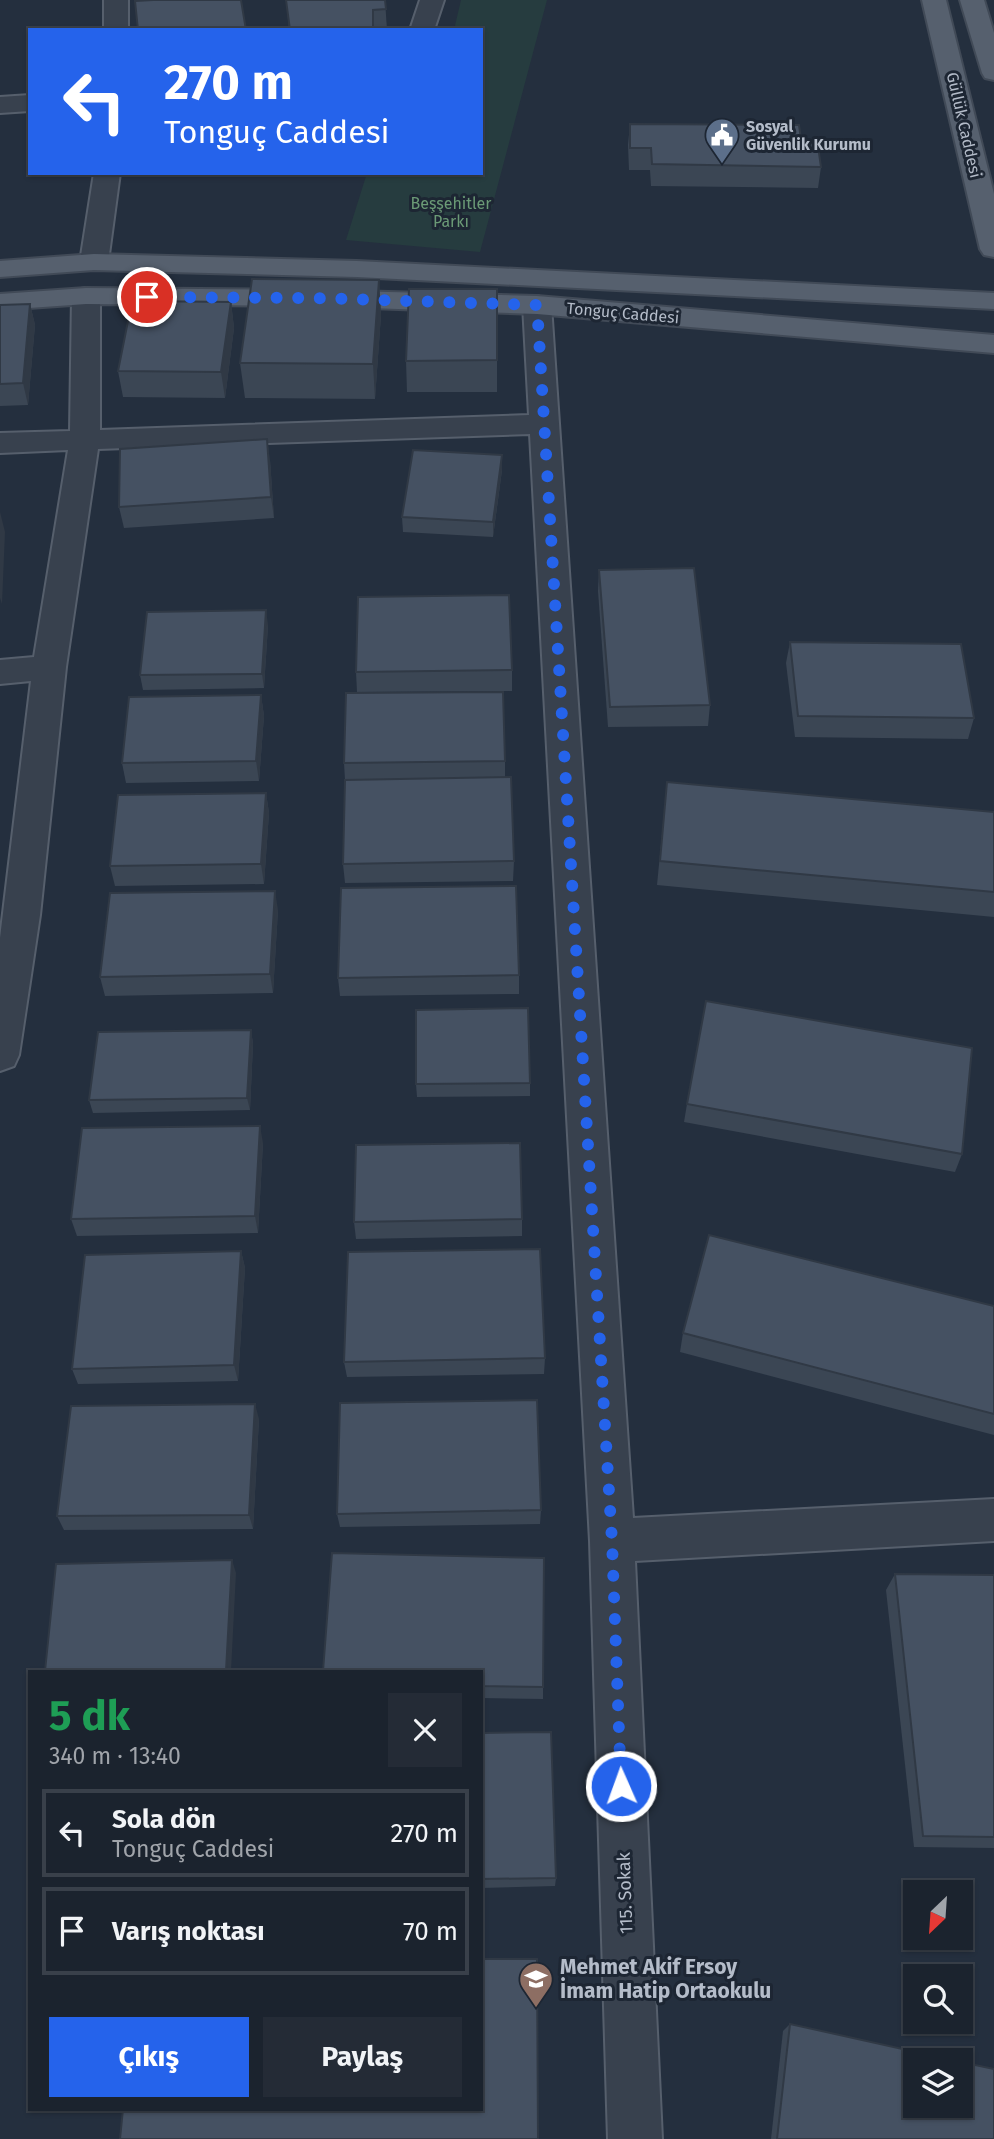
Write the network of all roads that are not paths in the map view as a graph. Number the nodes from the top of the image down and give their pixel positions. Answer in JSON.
{"nodes":[{"id":1,"x":116,"y":0,"type":"edge"},
{"id":2,"x":432,"y":0,"type":"edge"},
{"id":3,"x":934,"y":0,"type":"edge"},
{"id":4,"x":972,"y":0,"type":"edge"},
{"id":5,"x":116,"y":28,"type":"edge"},
{"id":6,"x":423,"y":28,"type":"edge"},
{"id":7,"x":994,"y":74,"type":"edge"},
{"id":8,"x":28,"y":103,"type":"edge"},
{"id":9,"x":0,"y":105,"type":"edge"},
{"id":10,"x":107,"y":175,"type":"edge"},
{"id":11,"x":994,"y":249,"type":"edge"},
{"id":12,"x":94,"y":262,"type":"junction"},
{"id":13,"x":0,"y":269,"type":"edge"},
{"id":14,"x":86,"y":296,"type":"junction"},
{"id":15,"x":994,"y":301,"type":"edge"},
{"id":16,"x":0,"y":302,"type":"edge"},
{"id":17,"x":537,"y":305,"type":"junction"},
{"id":18,"x":994,"y":344,"type":"edge"},
{"id":19,"x":542,"y":424,"type":"junction"},
{"id":20,"x":85,"y":439,"type":"junction"},
{"id":21,"x":0,"y":443,"type":"edge"},
{"id":22,"x":49,"y":667,"type":"junction"},
{"id":23,"x":0,"y":672,"type":"edge"},
{"id":24,"x":0,"y":1055,"type":"edge"},
{"id":25,"x":994,"y":1520,"type":"edge"},
{"id":26,"x":612,"y":1541,"type":"junction"},
{"id":27,"x":635,"y":2139,"type":"edge"}],
"edges":[{"from":1,"to":5,"type":"street"},
{"from":2,"to":6,"type":"street"},
{"from":3,"to":11,"type":"main road","name":"Güllük Caddesi"},
{"from":4,"to":7,"type":"main road"},
{"from":8,"to":9,"type":"street"},
{"from":10,"to":12,"type":"street"},
{"from":12,"to":13,"type":"main road","name":"Tonguç Caddesi"},
{"from":12,"to":15,"type":"main road","name":"Tonguç Caddesi"},
{"from":14,"to":16,"type":"main road","name":"Tonguç Caddesi"},
{"from":14,"to":17,"type":"main road","name":"Tonguç Caddesi"},
{"from":14,"to":20,"type":"street"},
{"from":17,"to":18,"type":"main road","name":"Tonguç Caddesi"},
{"from":17,"to":19,"type":"street","name":"115. Sokak"},
{"from":19,"to":20,"type":"street"},
{"from":19,"to":26,"type":"street","name":"115. Sokak"},
{"from":20,"to":21,"type":"street"},
{"from":20,"to":22,"type":"street"},
{"from":22,"to":23,"type":"street"},
{"from":22,"to":24,"type":"street"},
{"from":25,"to":26,"type":"street"},
{"from":26,"to":27,"type":"street","name":"115. Sokak"}]}
